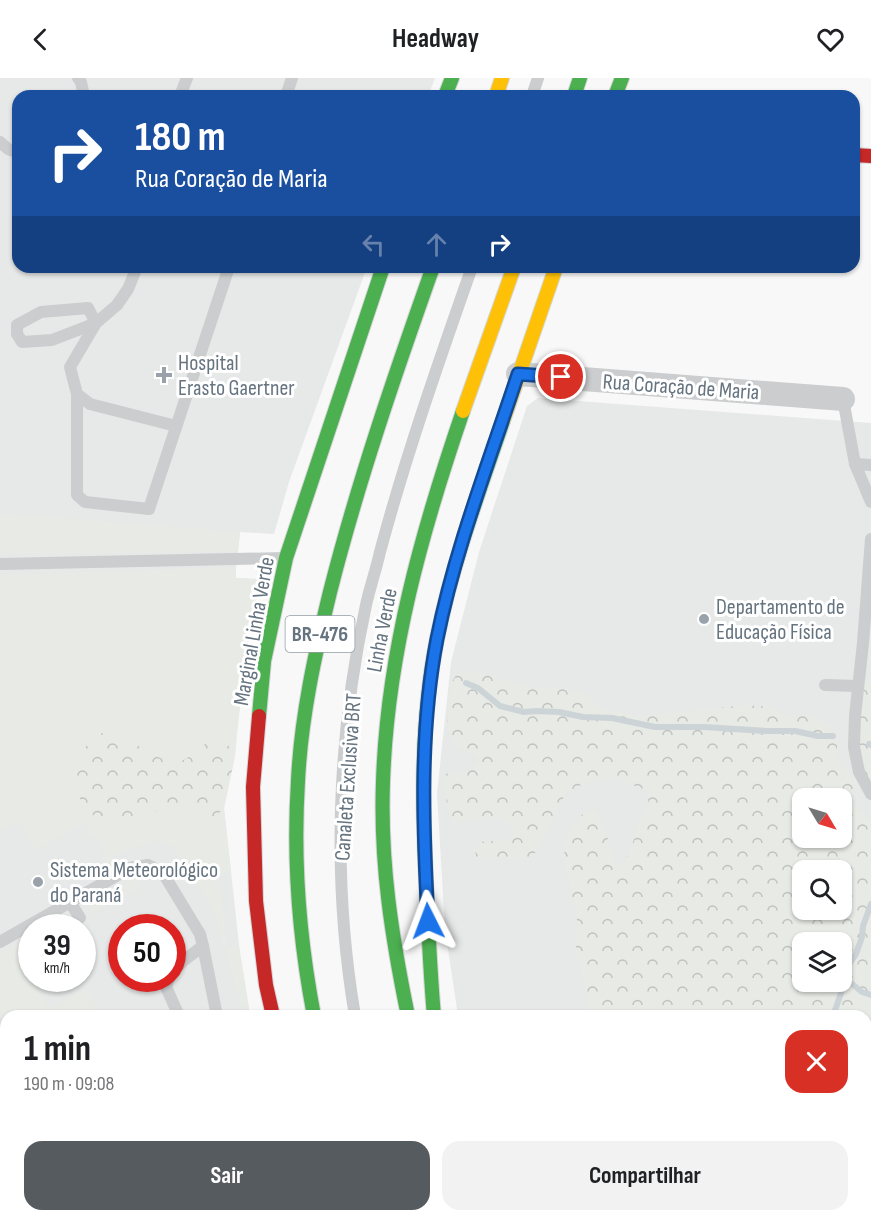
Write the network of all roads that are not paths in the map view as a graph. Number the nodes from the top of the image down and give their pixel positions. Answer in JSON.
{"nodes":[{"id":1,"x":135,"y":273,"type":"edge"},
{"id":2,"x":227,"y":273,"type":"edge"},
{"id":3,"x":381,"y":273,"type":"edge"},
{"id":4,"x":431,"y":273,"type":"edge"},
{"id":5,"x":470,"y":273,"type":"edge"},
{"id":6,"x":512,"y":273,"type":"edge"},
{"id":7,"x":554,"y":273,"type":"edge"},
{"id":8,"x":96,"y":322,"type":"junction"},
{"id":9,"x":518,"y":374,"type":"junction"},
{"id":10,"x":77,"y":394,"type":"junction"},
{"id":11,"x":843,"y":399,"type":"joint"},
{"id":12,"x":176,"y":426,"type":"junction"},
{"id":13,"x":855,"y":464,"type":"junction"},
{"id":14,"x":871,"y":465,"type":"edge"},
{"id":15,"x":871,"y":502,"type":"edge"},
{"id":16,"x":871,"y":539,"type":"edge"},
{"id":17,"x":286,"y":558,"type":"junction"},
{"id":18,"x":0,"y":564,"type":"edge"},
{"id":19,"x":825,"y":685,"type":"dead end"},
{"id":20,"x":858,"y":686,"type":"junction"},
{"id":21,"x":871,"y":794,"type":"edge"},
{"id":22,"x":70,"y":902,"type":"junction"},
{"id":23,"x":78,"y":914,"type":"edge"},
{"id":24,"x":0,"y":942,"type":"edge"},
{"id":25,"x":203,"y":946,"type":"junction"},
{"id":26,"x":186,"y":959,"type":"edge"},
{"id":27,"x":168,"y":992,"type":"edge"},
{"id":28,"x":176,"y":1010,"type":"edge"},
{"id":29,"x":216,"y":1010,"type":"edge"},
{"id":30,"x":272,"y":1010,"type":"edge"},
{"id":31,"x":313,"y":1010,"type":"edge"},
{"id":32,"x":354,"y":1010,"type":"edge"},
{"id":33,"x":407,"y":1010,"type":"edge"},
{"id":34,"x":434,"y":1010,"type":"edge"}],
"edges":[{"from":1,"to":8,"type":"lane"},
{"from":2,"to":12,"type":"lane"},
{"from":3,"to":17,"type":"main road","name":"Marginal Linha Verde"},
{"from":4,"to":31,"type":"main road","number":"BR-476"},
{"from":5,"to":32,"type":"lane","name":"Canaleta Exclusiva BRT"},
{"from":6,"to":33,"type":"main road","name":"Linha Verde"},
{"from":7,"to":9,"type":"main road"},
{"from":8,"to":8,"type":"lane"},
{"from":8,"to":10,"type":"lane"},
{"from":9,"to":11,"type":"street","name":"Rua Coração de Maria"},
{"from":9,"to":34,"type":"main road"},
{"from":10,"to":12,"type":"lane"},
{"from":10,"to":12,"type":"lane"},
{"from":11,"to":13,"type":"lane"},
{"from":13,"to":14,"type":"lane"},
{"from":13,"to":15,"type":"lane"},
{"from":16,"to":20,"type":"lane"},
{"from":17,"to":18,"type":"lane"},
{"from":17,"to":30,"type":"main road","name":"Marginal Linha Verde"},
{"from":19,"to":20,"type":"lane"},
{"from":20,"to":21,"type":"lane"},
{"from":22,"to":23,"type":"lane"},
{"from":22,"to":24,"type":"lane"},
{"from":22,"to":25,"type":"lane"},
{"from":25,"to":26,"type":"lane"},
{"from":25,"to":29,"type":"lane"},
{"from":27,"to":28,"type":"lane"}]}
